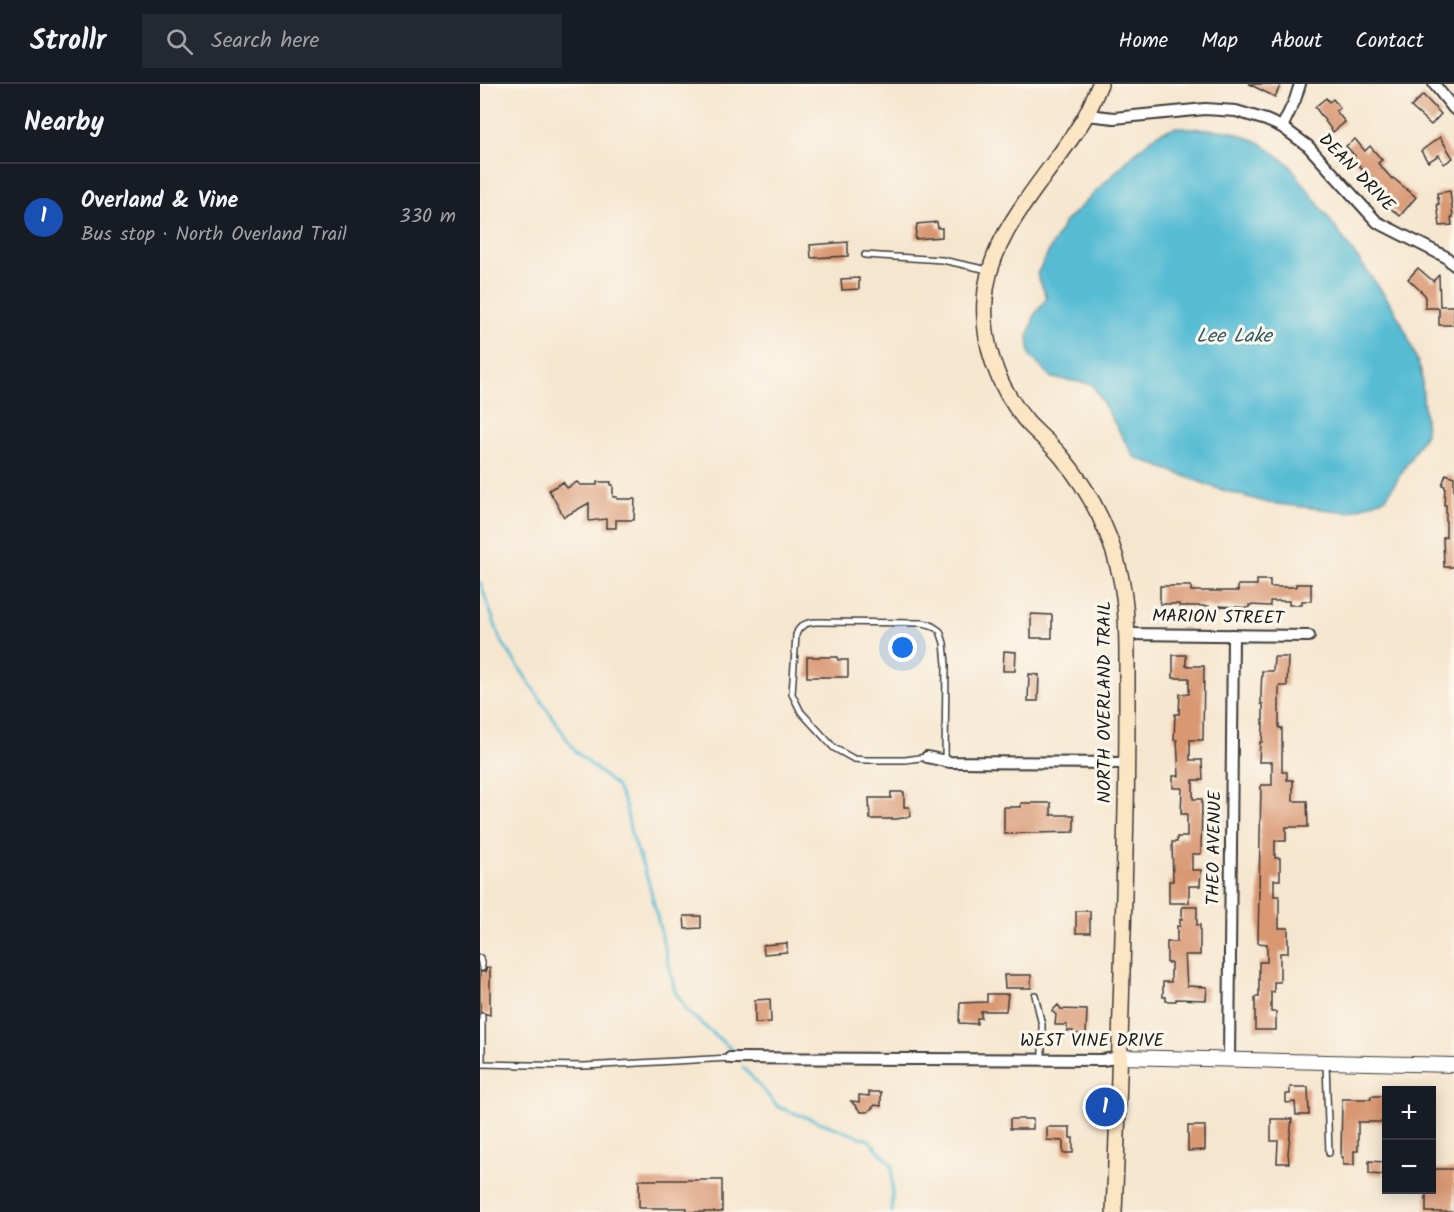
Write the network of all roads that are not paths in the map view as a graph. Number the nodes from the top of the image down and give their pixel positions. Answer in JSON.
{"nodes":[{"id":1,"x":1100,"y":84,"type":"edge"},
{"id":2,"x":1300,"y":84,"type":"edge"},
{"id":3,"x":1434,"y":84,"type":"edge"},
{"id":4,"x":1454,"y":109,"type":"edge"},
{"id":5,"x":1087,"y":115,"type":"junction"},
{"id":6,"x":1282,"y":128,"type":"junction"},
{"id":7,"x":865,"y":255,"type":"dead end"},
{"id":8,"x":1454,"y":265,"type":"edge"},
{"id":9,"x":989,"y":270,"type":"junction"},
{"id":10,"x":1127,"y":634,"type":"junction"},
{"id":11,"x":1233,"y":635,"type":"junction"},
{"id":12,"x":1309,"y":636,"type":"dead end"},
{"id":13,"x":927,"y":757,"type":"joint"},
{"id":14,"x":945,"y":760,"type":"junction"},
{"id":15,"x":1127,"y":763,"type":"junction"},
{"id":16,"x":480,"y":958,"type":"edge"},
{"id":17,"x":482,"y":968,"type":"dead end"},
{"id":18,"x":1035,"y":995,"type":"dead end"},
{"id":19,"x":482,"y":1016,"type":"dead end"},
{"id":20,"x":481,"y":1036,"type":"edge"},
{"id":21,"x":1120,"y":1057,"type":"junction"},
{"id":22,"x":730,"y":1058,"type":"joint"},
{"id":23,"x":1042,"y":1059,"type":"junction"},
{"id":24,"x":1229,"y":1060,"type":"junction"},
{"id":25,"x":1326,"y":1063,"type":"junction"},
{"id":26,"x":481,"y":1064,"type":"edge"},
{"id":27,"x":1454,"y":1065,"type":"edge"},
{"id":28,"x":1329,"y":1153,"type":"dead end"},
{"id":29,"x":1114,"y":1212,"type":"edge"}],
"edges":[{"from":1,"to":5,"type":"main road","name":"NORTH OVERLAND TRAIL"},
{"from":2,"to":6,"type":"street"},
{"from":3,"to":4,"type":"street"},
{"from":5,"to":6,"type":"street","name":"DEAN DRIVE"},
{"from":5,"to":9,"type":"main road","name":"NORTH OVERLAND TRAIL"},
{"from":6,"to":8,"type":"street","name":"DEAN DRIVE"},
{"from":7,"to":9,"type":"lane"},
{"from":9,"to":10,"type":"main road","name":"NORTH OVERLAND TRAIL"},
{"from":10,"to":11,"type":"street","name":"MARION STREET"},
{"from":10,"to":15,"type":"main road","name":"NORTH OVERLAND TRAIL"},
{"from":11,"to":12,"type":"street","name":"MARION STREET"},
{"from":11,"to":24,"type":"street","name":"THEO AVENUE"},
{"from":13,"to":14,"type":"street"},
{"from":13,"to":14,"type":"lane"},
{"from":14,"to":15,"type":"street"},
{"from":15,"to":21,"type":"main road","name":"NORTH OVERLAND TRAIL"},
{"from":16,"to":17,"type":"lane"},
{"from":18,"to":23,"type":"lane"},
{"from":19,"to":20,"type":"lane"},
{"from":20,"to":26,"type":"lane"},
{"from":21,"to":23,"type":"street","name":"WEST VINE DRIVE"},
{"from":21,"to":24,"type":"street","name":"WEST VINE DRIVE"},
{"from":21,"to":29,"type":"main road","name":"NORTH OVERLAND TRAIL"},
{"from":22,"to":23,"type":"street","name":"WEST VINE DRIVE"},
{"from":22,"to":26,"type":"lane"},
{"from":24,"to":25,"type":"street","name":"WEST VINE DRIVE"},
{"from":25,"to":27,"type":"street","name":"WEST VINE DRIVE"},
{"from":25,"to":28,"type":"lane"}]}
